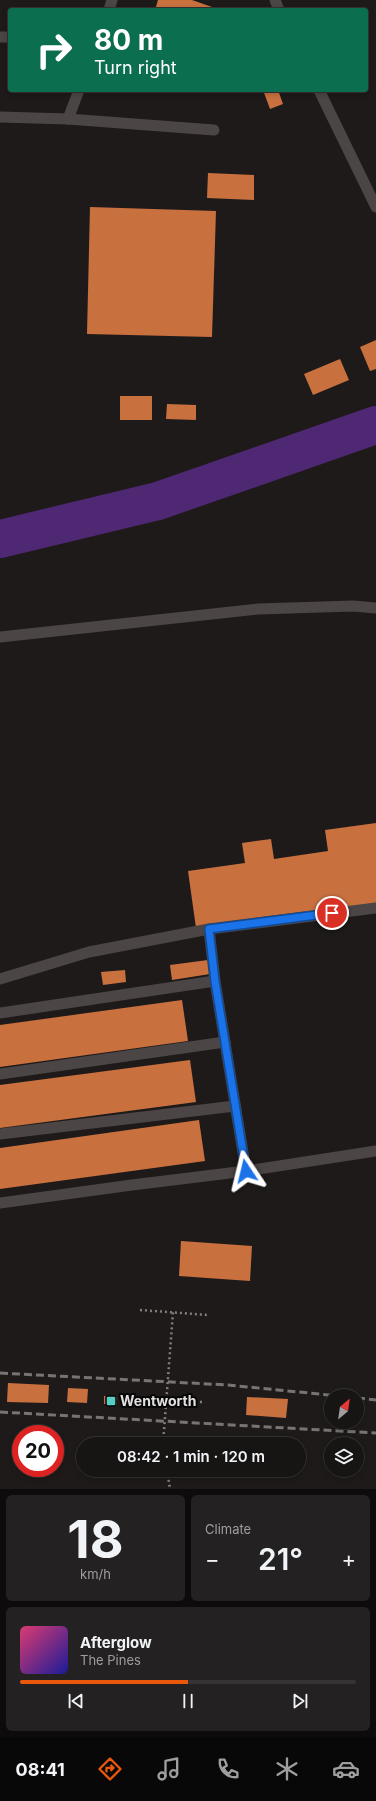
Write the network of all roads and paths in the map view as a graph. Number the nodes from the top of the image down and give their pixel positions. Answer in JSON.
{"nodes":[{"id":1,"x":78,"y":92,"type":"edge"},
{"id":2,"x":320,"y":92,"type":"edge"},
{"id":3,"x":0,"y":117,"type":"edge"},
{"id":4,"x":68,"y":119,"type":"junction"},
{"id":5,"x":214,"y":130,"type":"dead end"},
{"id":6,"x":376,"y":208,"type":"edge"},
{"id":7,"x":376,"y":608,"type":"edge"},
{"id":8,"x":0,"y":637,"type":"edge"},
{"id":9,"x":376,"y":908,"type":"edge"},
{"id":10,"x":209,"y":929,"type":"junction"},
{"id":11,"x":0,"y":979,"type":"edge"},
{"id":12,"x":215,"y":981,"type":"junction"},
{"id":13,"x":0,"y":1013,"type":"edge"},
{"id":14,"x":225,"y":1042,"type":"junction"},
{"id":15,"x":0,"y":1074,"type":"edge"},
{"id":16,"x":235,"y":1106,"type":"junction"},
{"id":17,"x":0,"y":1134,"type":"edge"},
{"id":18,"x":376,"y":1151,"type":"edge"},
{"id":19,"x":246,"y":1171,"type":"junction"},
{"id":20,"x":0,"y":1204,"type":"edge"},
{"id":21,"x":140,"y":1310,"type":"dead end"},
{"id":22,"x":173,"y":1312,"type":"junction"},
{"id":23,"x":208,"y":1315,"type":"dead end"},
{"id":24,"x":135,"y":1400,"type":"dead end"},
{"id":25,"x":166,"y":1400,"type":"junction"},
{"id":26,"x":202,"y":1402,"type":"dead end"},
{"id":27,"x":164,"y":1437,"type":"edge"},
{"id":28,"x":168,"y":1477,"type":"edge"},
{"id":29,"x":170,"y":1489,"type":"edge"}],
"edges":[{"from":1,"to":4,"type":"lane"},
{"from":2,"to":6,"type":"lane"},
{"from":3,"to":4,"type":"lane"},
{"from":4,"to":5,"type":"lane"},
{"from":7,"to":8,"type":"lane"},
{"from":9,"to":10,"type":"lane"},
{"from":10,"to":11,"type":"lane"},
{"from":10,"to":12,"type":"lane"},
{"from":12,"to":13,"type":"lane"},
{"from":12,"to":14,"type":"lane"},
{"from":14,"to":15,"type":"lane"},
{"from":14,"to":16,"type":"lane"},
{"from":16,"to":17,"type":"lane"},
{"from":16,"to":19,"type":"lane"},
{"from":18,"to":19,"type":"lane"},
{"from":19,"to":20,"type":"lane"},
{"from":21,"to":22,"type":"path"},
{"from":22,"to":23,"type":"path"},
{"from":22,"to":25,"type":"path"},
{"from":24,"to":25,"type":"path"},
{"from":25,"to":26,"type":"path"},
{"from":25,"to":27,"type":"path"},
{"from":28,"to":29,"type":"path"}]}
